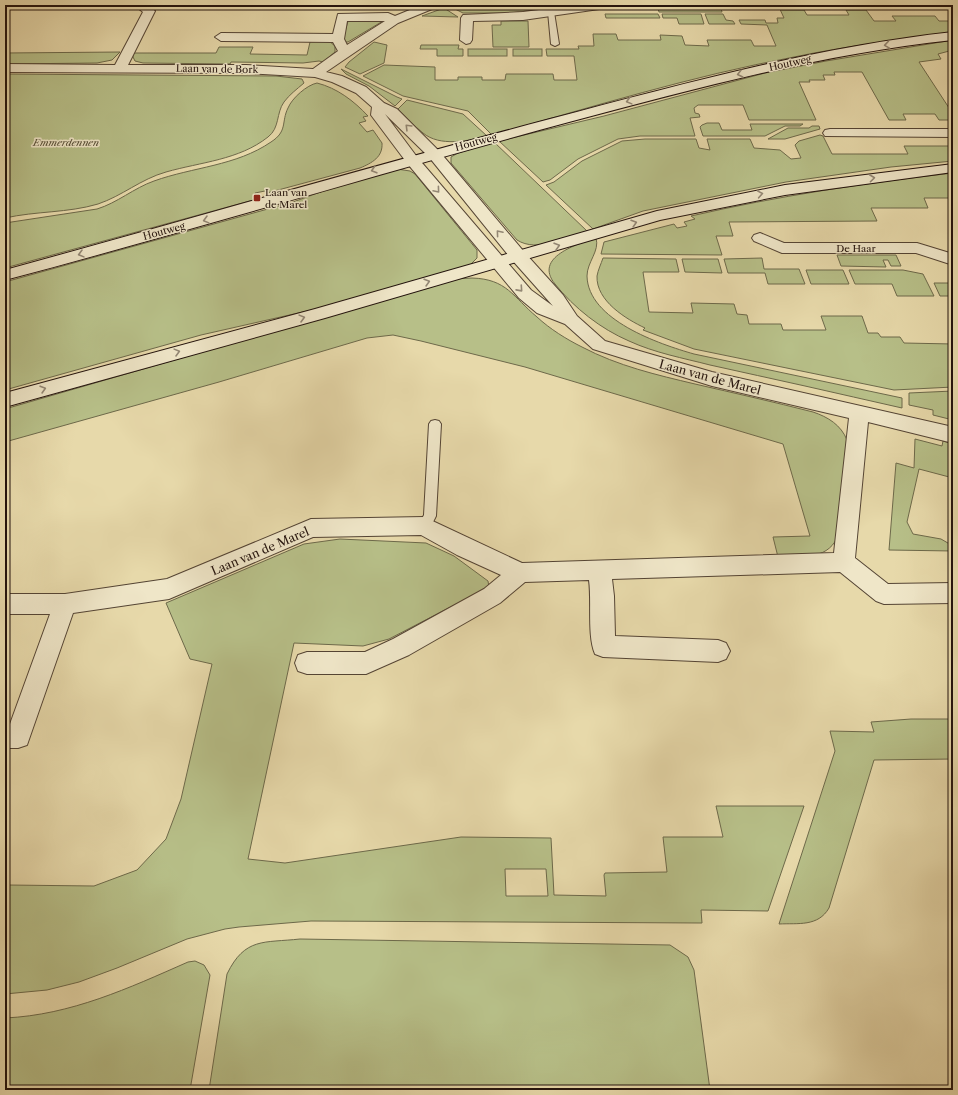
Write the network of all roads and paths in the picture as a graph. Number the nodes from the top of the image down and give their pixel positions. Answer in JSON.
{"nodes":[{"id":1,"x":140,"y":5,"type":"edge"},
{"id":2,"x":433,"y":5,"type":"edge"},
{"id":3,"x":606,"y":5,"type":"edge"},
{"id":4,"x":551,"y":12,"type":"junction"},
{"id":5,"x":394,"y":20,"type":"junction"},
{"id":6,"x":953,"y":36,"type":"edge"},
{"id":7,"x":221,"y":37,"type":"dead end"},
{"id":8,"x":338,"y":38,"type":"junction"},
{"id":9,"x":466,"y":40,"type":"dead end"},
{"id":10,"x":555,"y":44,"type":"dead end"},
{"id":11,"x":344,"y":53,"type":"junction"},
{"id":12,"x":5,"y":68,"type":"edge"},
{"id":13,"x":119,"y":69,"type":"junction"},
{"id":14,"x":316,"y":74,"type":"junction"},
{"id":15,"x":378,"y":106,"type":"junction"},
{"id":16,"x":830,"y":133,"type":"dead end"},
{"id":17,"x":953,"y":133,"type":"edge"},
{"id":18,"x":434,"y":154,"type":"junction"},
{"id":19,"x":412,"y":160,"type":"junction"},
{"id":20,"x":953,"y":168,"type":"edge"},
{"id":21,"x":760,"y":238,"type":"dead end"},
{"id":22,"x":519,"y":257,"type":"junction"},
{"id":23,"x":953,"y":260,"type":"edge"},
{"id":24,"x":497,"y":263,"type":"junction"},
{"id":25,"x":5,"y":275,"type":"edge"},
{"id":26,"x":571,"y":320,"type":"junction"},
{"id":27,"x":5,"y":400,"type":"edge"},
{"id":28,"x":859,"y":415,"type":"junction"},
{"id":29,"x":435,"y":424,"type":"dead end"},
{"id":30,"x":953,"y":435,"type":"edge"},
{"id":31,"x":424,"y":526,"type":"junction"},
{"id":32,"x":844,"y":562,"type":"junction"},
{"id":33,"x":599,"y":569,"type":"junction"},
{"id":34,"x":520,"y":573,"type":"junction"},
{"id":35,"x":953,"y":593,"type":"edge"},
{"id":36,"x":5,"y":604,"type":"edge"},
{"id":37,"x":65,"y":604,"type":"junction"},
{"id":38,"x":718,"y":651,"type":"dead end"},
{"id":39,"x":307,"y":663,"type":"dead end"},
{"id":40,"x":5,"y":736,"type":"edge"}],
"edges":[{"from":1,"to":13,"type":"street"},
{"from":2,"to":5,"type":"street"},
{"from":3,"to":4,"type":"street"},
{"from":4,"to":9,"type":"street"},
{"from":4,"to":10,"type":"lane"},
{"from":5,"to":8,"type":"street"},
{"from":5,"to":11,"type":"street"},
{"from":6,"to":18,"type":"street","name":"Houtweg","one_way":true},
{"from":7,"to":8,"type":"street"},
{"from":8,"to":11,"type":"street"},
{"from":11,"to":14,"type":"street"},
{"from":12,"to":13,"type":"street","name":"Laan van de Bork"},
{"from":13,"to":14,"type":"street","name":"Laan van de Bork"},
{"from":14,"to":15,"type":"street","name":"Laan van de Bork"},
{"from":18,"to":15,"type":"street","name":"Laan van de Bork","one_way":true},
{"from":15,"to":19,"type":"street","name":"Laan van de Bork"},
{"from":16,"to":17,"type":"street"},
{"from":18,"to":19,"type":"street","name":"Houtweg"},
{"from":22,"to":18,"type":"street","name":"Laan van de Marel","one_way":true},
{"from":19,"to":24,"type":"street","name":"Laan van de Marel","one_way":true},
{"from":19,"to":25,"type":"street","name":"Houtweg","one_way":true},
{"from":22,"to":20,"type":"street","one_way":true},
{"from":21,"to":23,"type":"street","name":"De Haar"},
{"from":22,"to":24,"type":"street"},
{"from":22,"to":26,"type":"street","name":"Laan van de Marel"},
{"from":24,"to":26,"type":"street","name":"Laan van de Marel","one_way":true},
{"from":27,"to":24,"type":"street","one_way":true},
{"from":26,"to":28,"type":"street","name":"Laan van de Marel"},
{"from":28,"to":30,"type":"street","name":"Laan van de Marel"},
{"from":28,"to":32,"type":"street"},
{"from":29,"to":31,"type":"lane"},
{"from":31,"to":34,"type":"street","name":"Laan van de Marel"},
{"from":31,"to":37,"type":"street","name":"Laan van de Marel"},
{"from":32,"to":33,"type":"street","name":"Laan van de Marel"},
{"from":32,"to":35,"type":"street"},
{"from":33,"to":34,"type":"street","name":"Laan van de Marel"},
{"from":33,"to":38,"type":"street"},
{"from":34,"to":39,"type":"street"},
{"from":36,"to":37,"type":"street","name":"Laan van de Marel"},
{"from":37,"to":40,"type":"street"}]}
